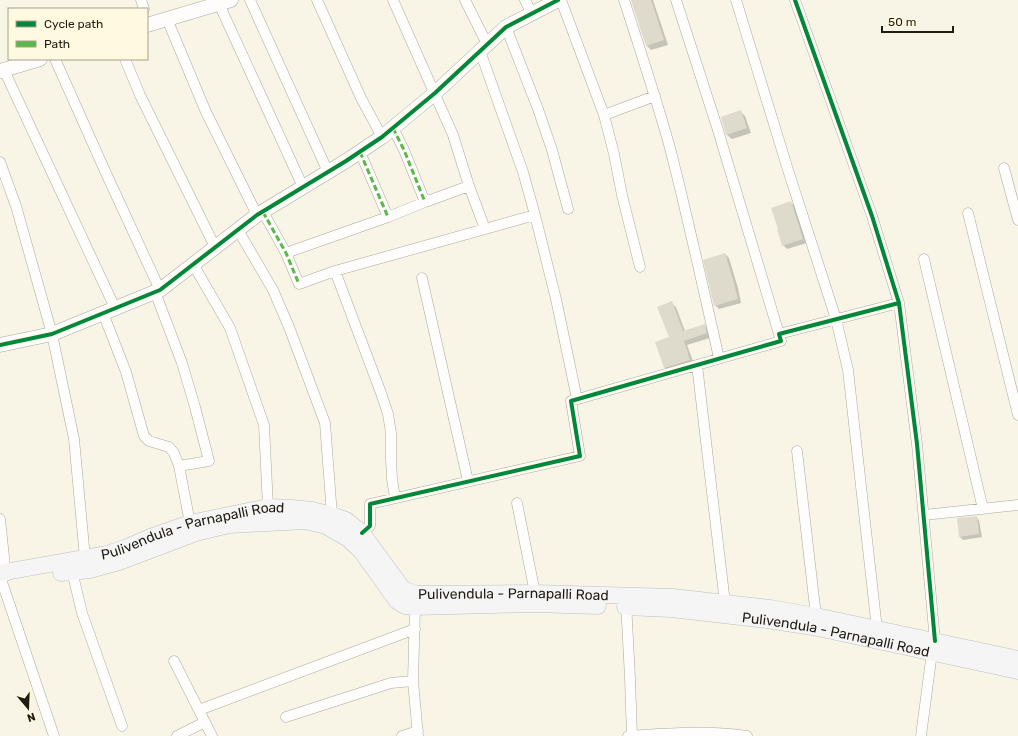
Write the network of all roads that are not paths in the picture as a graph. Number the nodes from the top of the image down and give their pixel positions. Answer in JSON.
{"nodes":[{"id":1,"x":250,"y":0,"type":"edge"},
{"id":2,"x":317,"y":0,"type":"edge"},
{"id":3,"x":393,"y":0,"type":"edge"},
{"id":4,"x":465,"y":0,"type":"edge"},
{"id":5,"x":525,"y":0,"type":"edge"},
{"id":6,"x":559,"y":0,"type":"edge"},
{"id":7,"x":624,"y":0,"type":"edge"},
{"id":8,"x":676,"y":0,"type":"edge"},
{"id":9,"x":736,"y":0,"type":"edge"},
{"id":10,"x":795,"y":0,"type":"edge"},
{"id":11,"x":225,"y":2,"type":"edge"},
{"id":12,"x":200,"y":5,"type":"edge"},
{"id":13,"x":532,"y":14,"type":"junction"},
{"id":14,"x":167,"y":19,"type":"junction"},
{"id":15,"x":148,"y":23,"type":"edge"},
{"id":16,"x":506,"y":27,"type":"junction"},
{"id":17,"x":484,"y":47,"type":"junction"},
{"id":18,"x":37,"y":60,"type":"edge"},
{"id":19,"x":55,"y":60,"type":"edge"},
{"id":20,"x":124,"y":60,"type":"edge"},
{"id":21,"x":2,"y":70,"type":"edge"},
{"id":22,"x":435,"y":93,"type":"junction"},
{"id":23,"x":655,"y":96,"type":"junction"},
{"id":24,"x":604,"y":115,"type":"junction"},
{"id":25,"x":393,"y":128,"type":"junction"},
{"id":26,"x":382,"y":137,"type":"junction"},
{"id":27,"x":360,"y":152,"type":"junction"},
{"id":28,"x":0,"y":162,"type":"edge"},
{"id":29,"x":1004,"y":168,"type":"dead end"},
{"id":30,"x":328,"y":172,"type":"junction"},
{"id":31,"x":469,"y":186,"type":"junction"},
{"id":32,"x":303,"y":187,"type":"junction"},
{"id":33,"x":425,"y":202,"type":"junction"},
{"id":34,"x":568,"y":209,"type":"dead end"},
{"id":35,"x":260,"y":213,"type":"junction"},
{"id":36,"x":968,"y":213,"type":"dead end"},
{"id":37,"x":535,"y":215,"type":"junction"},
{"id":38,"x":388,"y":217,"type":"junction"},
{"id":39,"x":1018,"y":220,"type":"edge"},
{"id":40,"x":485,"y":229,"type":"junction"},
{"id":41,"x":238,"y":230,"type":"junction"},
{"id":42,"x":215,"y":248,"type":"junction"},
{"id":43,"x":286,"y":253,"type":"junction"},
{"id":44,"x":924,"y":259,"type":"dead end"},
{"id":45,"x":193,"y":264,"type":"junction"},
{"id":46,"x":640,"y":267,"type":"dead end"},
{"id":47,"x":335,"y":270,"type":"junction"},
{"id":48,"x":422,"y":278,"type":"dead end"},
{"id":49,"x":158,"y":291,"type":"junction"},
{"id":50,"x":899,"y":302,"type":"junction"},
{"id":51,"x":109,"y":311,"type":"junction"},
{"id":52,"x":836,"y":319,"type":"junction"},
{"id":53,"x":52,"y":334,"type":"junction"},
{"id":54,"x":779,"y":334,"type":"junction"},
{"id":55,"x":0,"y":345,"type":"edge"},
{"id":56,"x":719,"y":358,"type":"junction"},
{"id":57,"x":697,"y":365,"type":"junction"},
{"id":58,"x":577,"y":399,"type":"junction"},
{"id":59,"x":1018,"y":415,"type":"edge"},
{"id":60,"x":797,"y":451,"type":"dead end"},
{"id":61,"x":179,"y":466,"type":"junction"},
{"id":62,"x":468,"y":481,"type":"junction"},
{"id":63,"x":395,"y":498,"type":"junction"},
{"id":64,"x":517,"y":503,"type":"dead end"},
{"id":65,"x":1018,"y":505,"type":"edge"},
{"id":66,"x":268,"y":507,"type":"junction"},
{"id":67,"x":983,"y":509,"type":"junction"},
{"id":68,"x":332,"y":515,"type":"junction"},
{"id":69,"x":924,"y":515,"type":"junction"},
{"id":70,"x":0,"y":519,"type":"edge"},
{"id":71,"x":190,"y":523,"type":"junction"},
{"id":72,"x":362,"y":533,"type":"junction"},
{"id":73,"x":85,"y":558,"type":"junction"},
{"id":74,"x":72,"y":571,"type":"junction"},
{"id":75,"x":3,"y":578,"type":"edge"},
{"id":76,"x":535,"y":593,"type":"junction"},
{"id":77,"x":415,"y":601,"type":"junction"},
{"id":78,"x":626,"y":601,"type":"junction"},
{"id":79,"x":724,"y":603,"type":"junction"},
{"id":80,"x":816,"y":616,"type":"junction"},
{"id":81,"x":415,"y":629,"type":"junction"},
{"id":82,"x":877,"y":629,"type":"junction"},
{"id":83,"x":934,"y":647,"type":"junction"},
{"id":84,"x":1018,"y":659,"type":"edge"},
{"id":85,"x":174,"y":660,"type":"dead end"},
{"id":86,"x":1018,"y":671,"type":"edge"},
{"id":87,"x":414,"y":681,"type":"junction"},
{"id":88,"x":199,"y":710,"type":"junction"},
{"id":89,"x":286,"y":717,"type":"dead end"},
{"id":90,"x":205,"y":722,"type":"junction"},
{"id":91,"x":122,"y":726,"type":"dead end"},
{"id":92,"x":418,"y":734,"type":"edge"},
{"id":93,"x":54,"y":736,"type":"edge"},
{"id":94,"x":177,"y":736,"type":"edge"},
{"id":95,"x":212,"y":736,"type":"edge"},
{"id":96,"x":402,"y":736,"type":"edge"},
{"id":97,"x":628,"y":736,"type":"edge"},
{"id":98,"x":632,"y":736,"type":"edge"},
{"id":99,"x":747,"y":736,"type":"edge"},
{"id":100,"x":921,"y":736,"type":"edge"}],
"edges":[{"from":1,"to":30,"type":"street"},
{"from":2,"to":26,"type":"street"},
{"from":3,"to":22,"type":"street"},
{"from":4,"to":17,"type":"street"},
{"from":5,"to":13,"type":"street"},
{"from":6,"to":13,"type":"street"},
{"from":6,"to":24,"type":"street"},
{"from":7,"to":23,"type":"street"},
{"from":8,"to":54,"type":"street"},
{"from":9,"to":52,"type":"street"},
{"from":10,"to":50,"type":"street"},
{"from":11,"to":12,"type":"street"},
{"from":11,"to":32,"type":"street"},
{"from":12,"to":14,"type":"street"},
{"from":13,"to":16,"type":"street"},
{"from":14,"to":15,"type":"street"},
{"from":14,"to":35,"type":"street"},
{"from":16,"to":17,"type":"street"},
{"from":16,"to":34,"type":"street"},
{"from":17,"to":22,"type":"street"},
{"from":17,"to":37,"type":"street"},
{"from":18,"to":21,"type":"street"},
{"from":19,"to":49,"type":"street"},
{"from":20,"to":42,"type":"street"},
{"from":21,"to":51,"type":"street"},
{"from":22,"to":25,"type":"street"},
{"from":22,"to":31,"type":"street"},
{"from":23,"to":24,"type":"street"},
{"from":23,"to":56,"type":"street"},
{"from":24,"to":46,"type":"street"},
{"from":25,"to":26,"type":"street"},
{"from":25,"to":33,"type":"street"},
{"from":26,"to":27,"type":"street"},
{"from":27,"to":30,"type":"street"},
{"from":27,"to":38,"type":"street"},
{"from":28,"to":53,"type":"street"},
{"from":29,"to":39,"type":"street"},
{"from":30,"to":32,"type":"street"},
{"from":31,"to":33,"type":"street"},
{"from":31,"to":40,"type":"street"},
{"from":32,"to":35,"type":"street"},
{"from":33,"to":38,"type":"street"},
{"from":35,"to":41,"type":"street"},
{"from":35,"to":43,"type":"street"},
{"from":36,"to":59,"type":"street"},
{"from":37,"to":40,"type":"street"},
{"from":37,"to":58,"type":"street"},
{"from":38,"to":43,"type":"street"},
{"from":40,"to":47,"type":"street"},
{"from":41,"to":42,"type":"street"},
{"from":41,"to":68,"type":"street"},
{"from":42,"to":45,"type":"street"},
{"from":43,"to":47,"type":"street"},
{"from":44,"to":67,"type":"street"},
{"from":45,"to":49,"type":"street"},
{"from":45,"to":66,"type":"street"},
{"from":47,"to":63,"type":"street"},
{"from":48,"to":62,"type":"street"},
{"from":49,"to":51,"type":"street"},
{"from":49,"to":61,"type":"street"},
{"from":50,"to":52,"type":"street"},
{"from":50,"to":69,"type":"street"},
{"from":51,"to":53,"type":"street"},
{"from":51,"to":61,"type":"street"},
{"from":52,"to":54,"type":"street"},
{"from":52,"to":82,"type":"street"},
{"from":53,"to":55,"type":"street"},
{"from":53,"to":73,"type":"street"},
{"from":54,"to":56,"type":"street"},
{"from":56,"to":57,"type":"street"},
{"from":57,"to":58,"type":"street"},
{"from":57,"to":79,"type":"street"},
{"from":58,"to":62,"type":"street"},
{"from":60,"to":80,"type":"street"},
{"from":61,"to":71,"type":"street"},
{"from":62,"to":63,"type":"street"},
{"from":63,"to":72,"type":"street"},
{"from":64,"to":76,"type":"street"},
{"from":65,"to":67,"type":"street"},
{"from":66,"to":68,"type":"main road","name":"Pulivendula - Parnapalli Road"},
{"from":66,"to":71,"type":"main road","name":"Pulivendula - Parnapalli Road"},
{"from":67,"to":69,"type":"street"},
{"from":68,"to":72,"type":"main road","name":"Pulivendula - Parnapalli Road"},
{"from":69,"to":83,"type":"street"},
{"from":70,"to":75,"type":"street"},
{"from":71,"to":73,"type":"main road","name":"Pulivendula - Parnapalli Road"},
{"from":72,"to":77,"type":"main road","name":"Pulivendula - Parnapalli Road"},
{"from":73,"to":75,"type":"main road","name":"Pulivendula - Parnapalli Road"},
{"from":74,"to":75,"type":"main road","name":"Pulivendula - Parnapalli Road"},
{"from":74,"to":77,"type":"main road","name":"Pulivendula - Parnapalli Road"},
{"from":74,"to":91,"type":"street"},
{"from":75,"to":93,"type":"street"},
{"from":76,"to":77,"type":"main road","name":"Pulivendula - Parnapalli Road"},
{"from":76,"to":78,"type":"main road","name":"Pulivendula - Parnapalli Road"},
{"from":77,"to":78,"type":"main road","name":"Pulivendula - Parnapalli Road"},
{"from":77,"to":81,"type":"street"},
{"from":78,"to":79,"type":"main road","name":"Pulivendula - Parnapalli Road"},
{"from":78,"to":83,"type":"main road","name":"Pulivendula - Parnapalli Road"},
{"from":78,"to":98,"type":"street"},
{"from":79,"to":80,"type":"main road","name":"Pulivendula - Parnapalli Road"},
{"from":80,"to":82,"type":"main road","name":"Pulivendula - Parnapalli Road"},
{"from":81,"to":87,"type":"street"},
{"from":81,"to":88,"type":"street"},
{"from":82,"to":83,"type":"main road","name":"Pulivendula - Parnapalli Road"},
{"from":83,"to":84,"type":"main road","name":"Pulivendula - Parnapalli Road"},
{"from":83,"to":86,"type":"main road","name":"Pulivendula - Parnapalli Road"},
{"from":83,"to":100,"type":"street"},
{"from":85,"to":88,"type":"street"},
{"from":87,"to":89,"type":"street"},
{"from":87,"to":92,"type":"street"},
{"from":88,"to":90,"type":"street"},
{"from":90,"to":94,"type":"street"},
{"from":90,"to":95,"type":"street"},
{"from":92,"to":96,"type":"street"},
{"from":97,"to":98,"type":"street"},
{"from":98,"to":99,"type":"street"}]}
